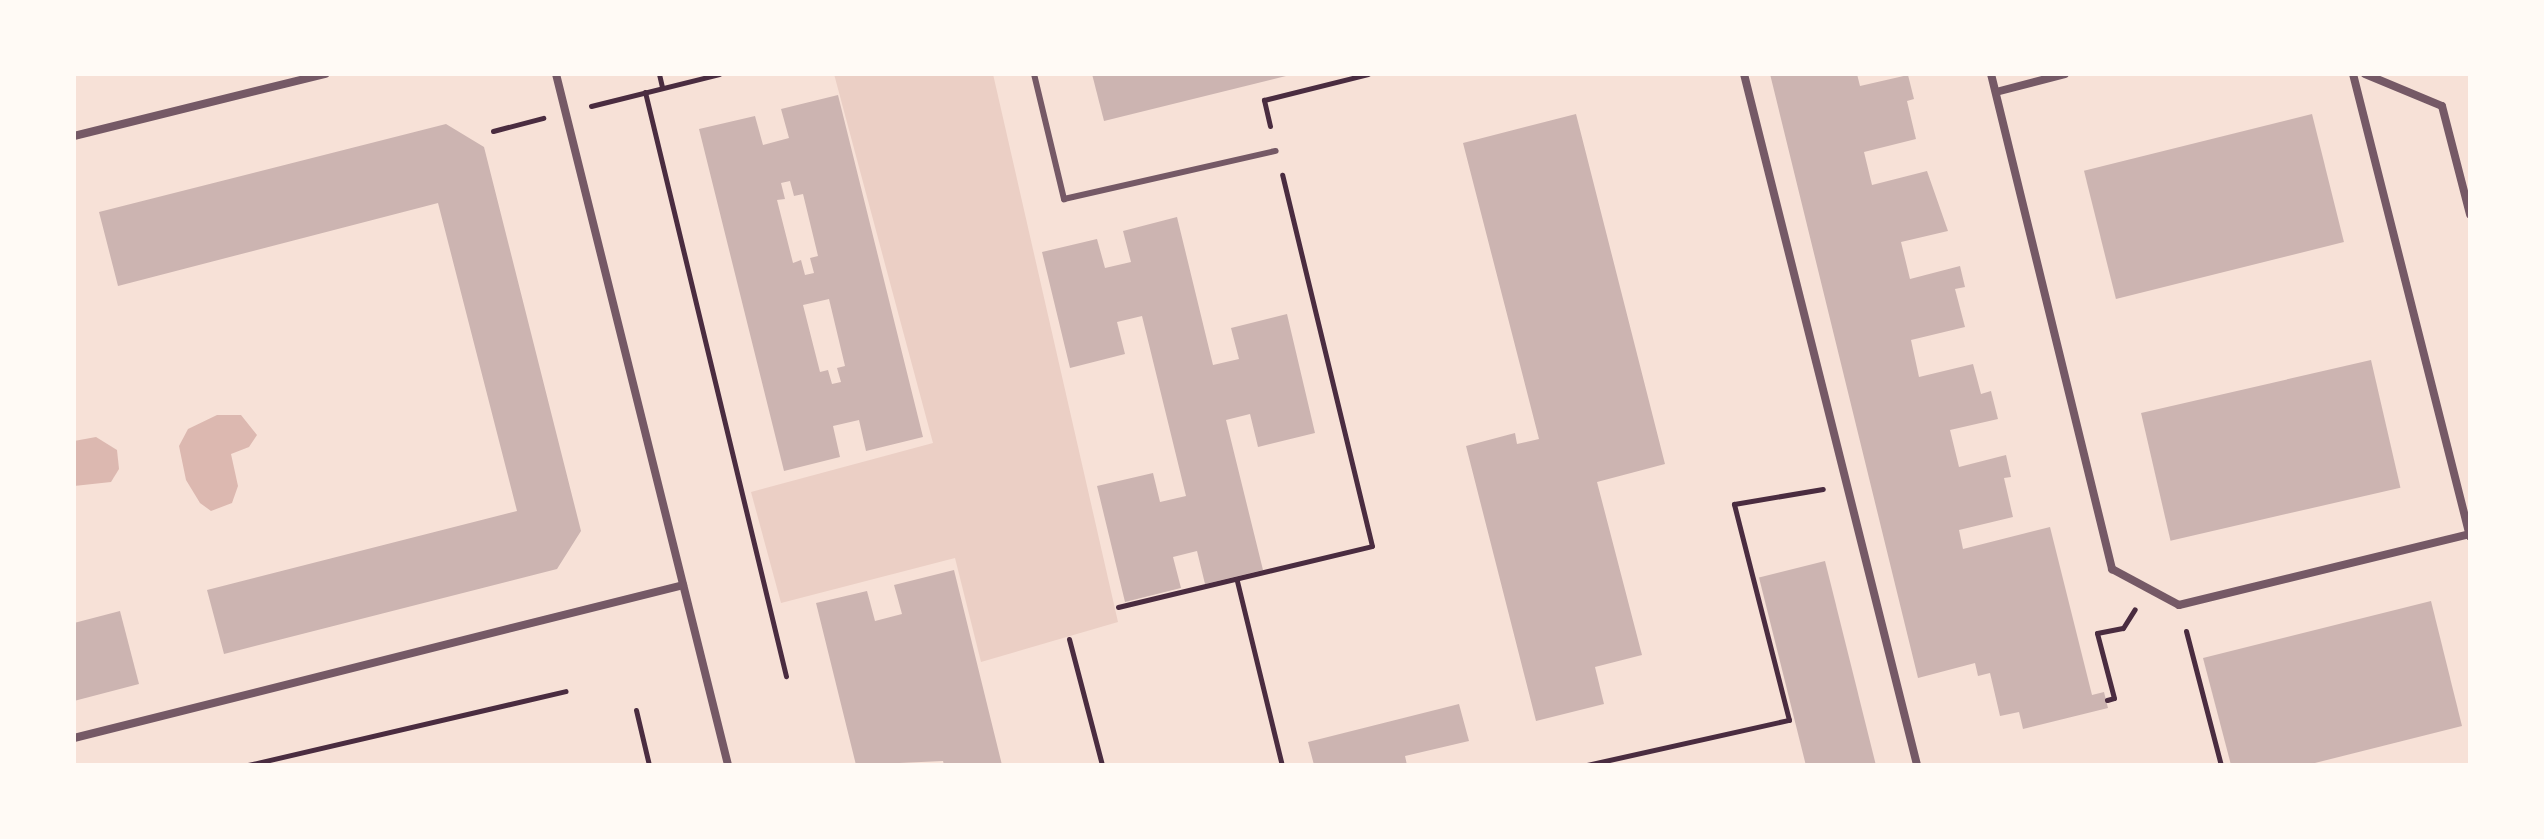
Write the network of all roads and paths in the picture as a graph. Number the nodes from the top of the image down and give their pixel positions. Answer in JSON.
{"nodes":[{"id":1,"x":325,"y":74,"type":"edge"},
{"id":2,"x":556,"y":74,"type":"edge"},
{"id":3,"x":659,"y":74,"type":"edge"},
{"id":4,"x":719,"y":74,"type":"edge"},
{"id":5,"x":1034,"y":74,"type":"edge"},
{"id":6,"x":1368,"y":74,"type":"edge"},
{"id":7,"x":1744,"y":74,"type":"edge"},
{"id":8,"x":1991,"y":74,"type":"edge"},
{"id":9,"x":2065,"y":74,"type":"edge"},
{"id":10,"x":2353,"y":74,"type":"edge"},
{"id":11,"x":2365,"y":74,"type":"edge"},
{"id":12,"x":662,"y":87,"type":"junction"},
{"id":13,"x":645,"y":92,"type":"junction"},
{"id":14,"x":1996,"y":92,"type":"junction"},
{"id":15,"x":566,"y":112,"type":"junction"},
{"id":16,"x":493,"y":131,"type":"dead end"},
{"id":17,"x":74,"y":136,"type":"edge"},
{"id":18,"x":1276,"y":151,"type":"junction"},
{"id":19,"x":2470,"y":214,"type":"edge"},
{"id":20,"x":1847,"y":485,"type":"junction"},
{"id":21,"x":2470,"y":535,"type":"edge"},
{"id":22,"x":1237,"y":581,"type":"junction"},
{"id":23,"x":683,"y":585,"type":"junction"},
{"id":24,"x":2147,"y":588,"type":"junction"},
{"id":25,"x":2179,"y":605,"type":"junction"},
{"id":26,"x":1118,"y":607,"type":"dead end"},
{"id":27,"x":1069,"y":639,"type":"dead end"},
{"id":28,"x":786,"y":676,"type":"dead end"},
{"id":29,"x":566,"y":691,"type":"dead end"},
{"id":30,"x":2107,"y":700,"type":"dead end"},
{"id":31,"x":636,"y":710,"type":"dead end"},
{"id":32,"x":74,"y":738,"type":"edge"},
{"id":33,"x":248,"y":765,"type":"edge"},
{"id":34,"x":649,"y":765,"type":"edge"},
{"id":35,"x":728,"y":765,"type":"edge"},
{"id":36,"x":1102,"y":765,"type":"edge"},
{"id":37,"x":1282,"y":765,"type":"edge"},
{"id":38,"x":1587,"y":765,"type":"edge"},
{"id":39,"x":1917,"y":765,"type":"edge"},
{"id":40,"x":2221,"y":765,"type":"edge"}],
"edges":[{"from":1,"to":17,"type":"street"},
{"from":2,"to":15,"type":"street"},
{"from":3,"to":12,"type":"path"},
{"from":4,"to":12,"type":"path"},
{"from":5,"to":18,"type":"lane"},
{"from":6,"to":18,"type":"path"},
{"from":7,"to":20,"type":"street"},
{"from":8,"to":14,"type":"street"},
{"from":9,"to":14,"type":"street"},
{"from":10,"to":21,"type":"street"},
{"from":11,"to":19,"type":"street"},
{"from":12,"to":13,"type":"path"},
{"from":13,"to":15,"type":"path"},
{"from":13,"to":28,"type":"path"},
{"from":14,"to":24,"type":"street"},
{"from":15,"to":16,"type":"path"},
{"from":15,"to":23,"type":"street"},
{"from":18,"to":22,"type":"path"},
{"from":20,"to":38,"type":"path"},
{"from":20,"to":39,"type":"street"},
{"from":21,"to":25,"type":"street"},
{"from":22,"to":26,"type":"path"},
{"from":22,"to":37,"type":"path"},
{"from":23,"to":32,"type":"street"},
{"from":23,"to":35,"type":"street"},
{"from":24,"to":25,"type":"street"},
{"from":24,"to":30,"type":"path"},
{"from":25,"to":40,"type":"path"},
{"from":27,"to":36,"type":"path"},
{"from":29,"to":33,"type":"path"},
{"from":31,"to":34,"type":"path"}]}
